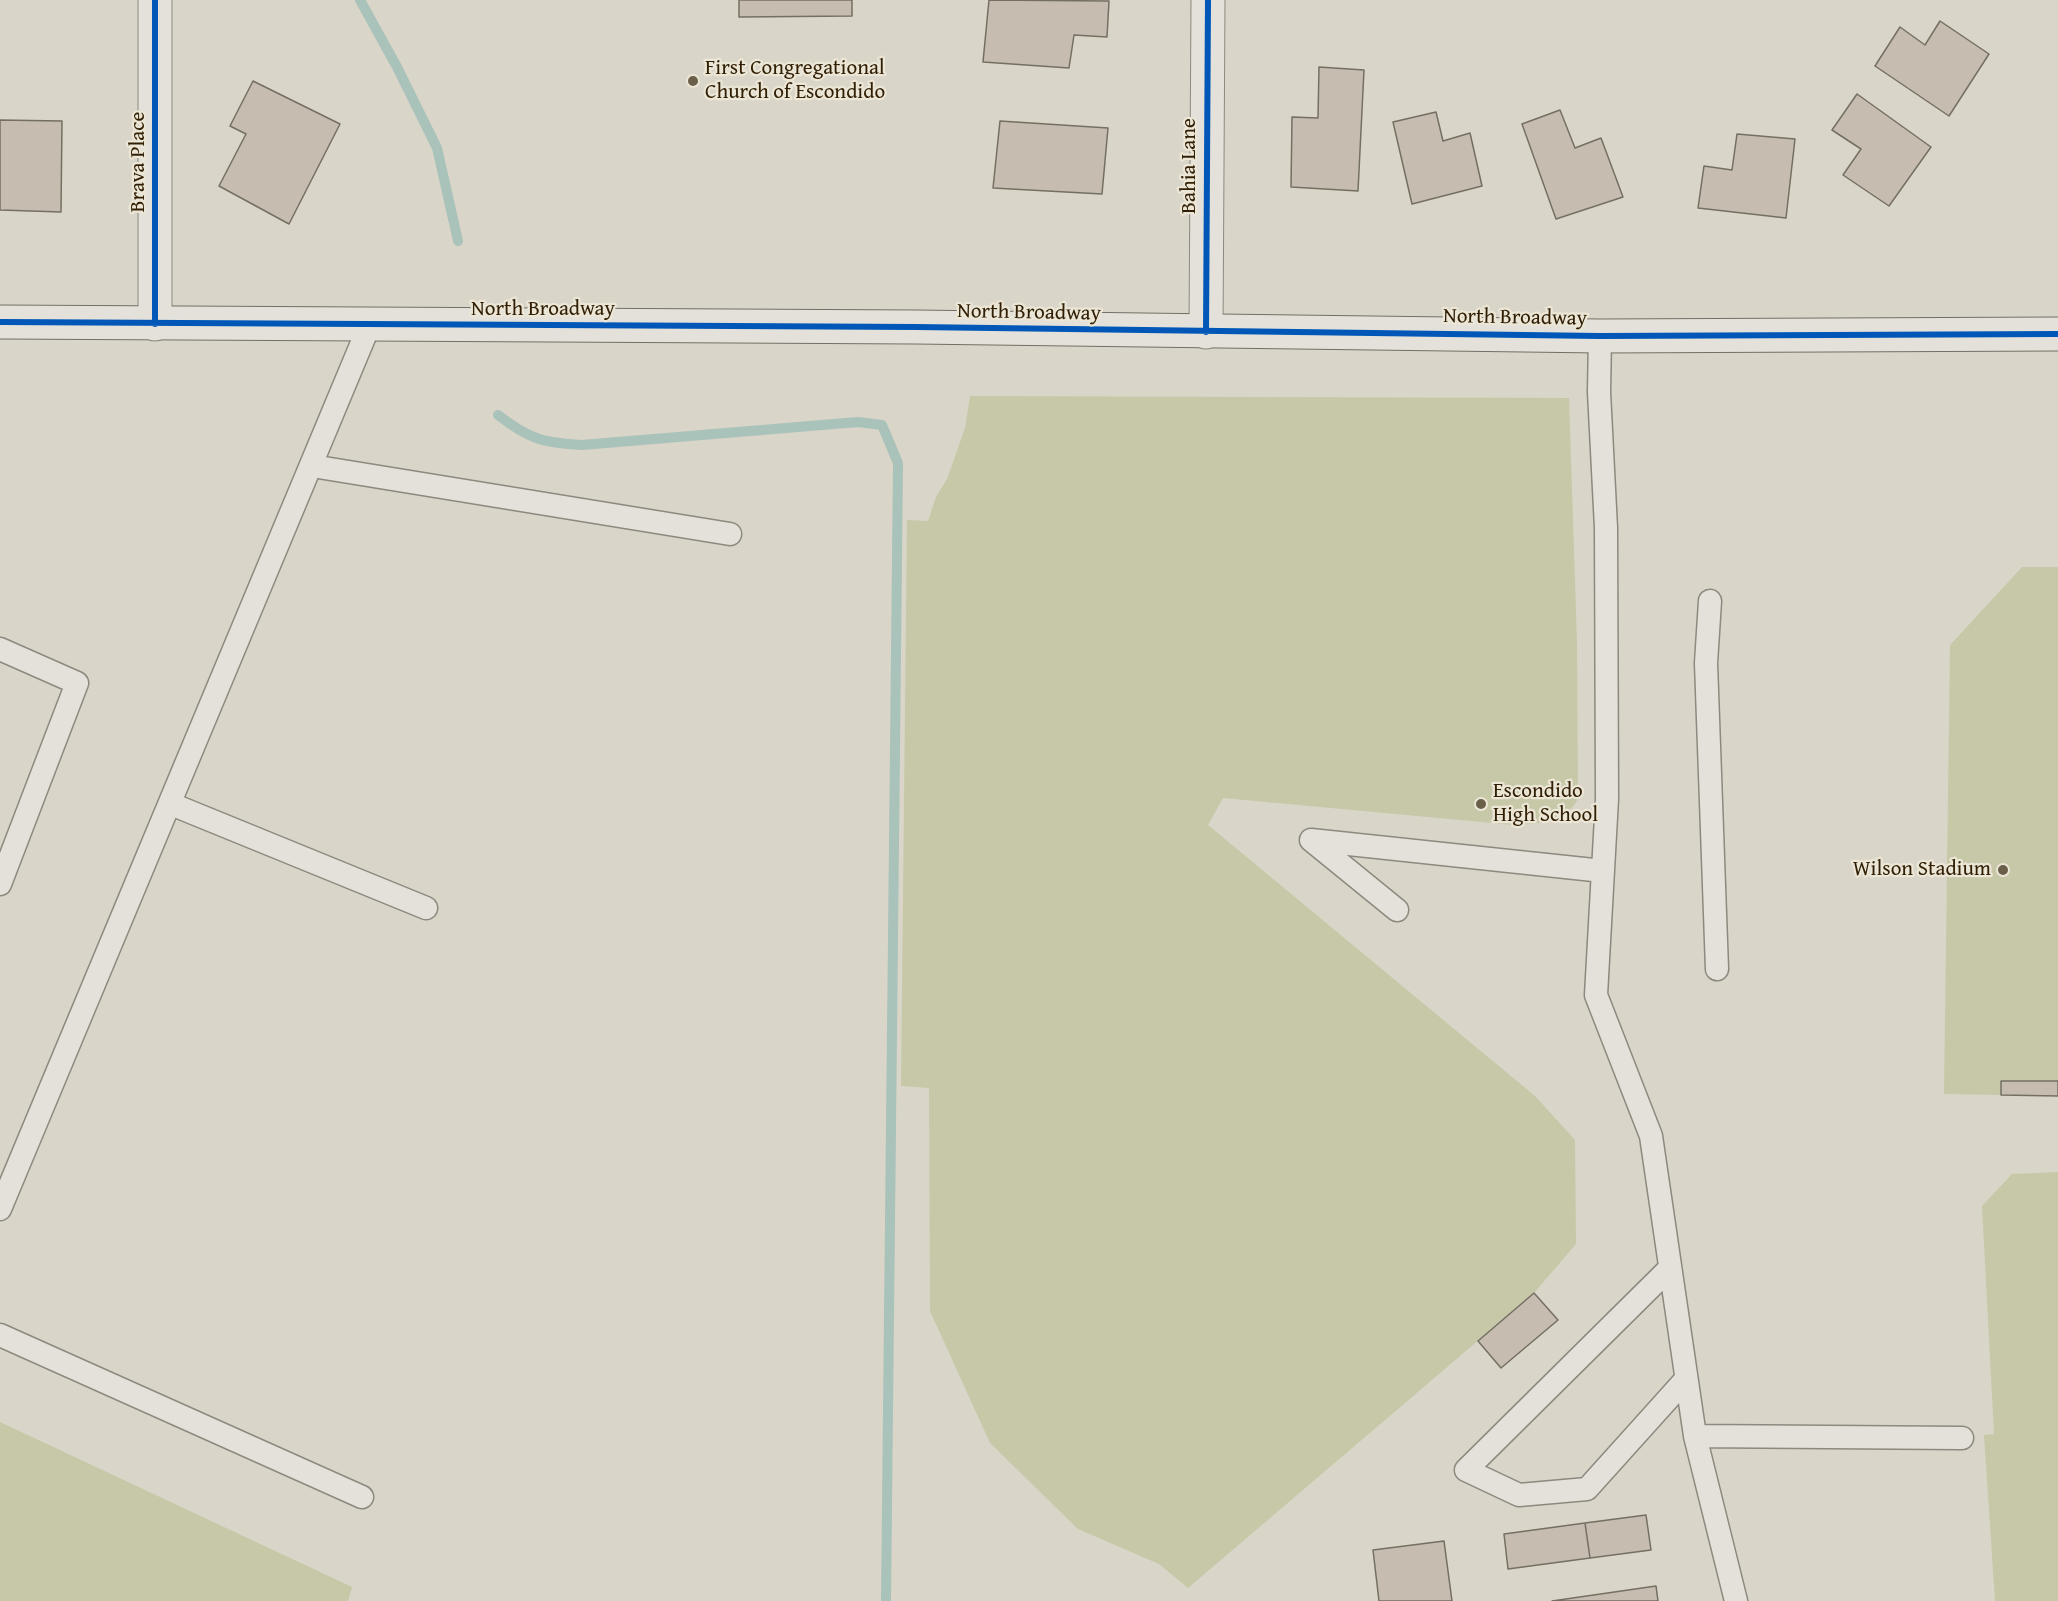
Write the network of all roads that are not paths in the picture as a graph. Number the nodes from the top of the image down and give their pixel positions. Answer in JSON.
{"nodes":[{"id":1,"x":155,"y":0,"type":"edge"},
{"id":2,"x":1208,"y":0,"type":"edge"},
{"id":3,"x":0,"y":322,"type":"edge"},
{"id":4,"x":155,"y":324,"type":"junction"},
{"id":5,"x":369,"y":326,"type":"junction"},
{"id":6,"x":1206,"y":332,"type":"junction"},
{"id":7,"x":2058,"y":334,"type":"edge"},
{"id":8,"x":1599,"y":336,"type":"junction"},
{"id":9,"x":312,"y":466,"type":"junction"},
{"id":10,"x":730,"y":534,"type":"dead end"},
{"id":11,"x":1710,"y":601,"type":"dead end"},
{"id":12,"x":0,"y":649,"type":"edge"},
{"id":13,"x":171,"y":804,"type":"junction"},
{"id":14,"x":1603,"y":871,"type":"junction"},
{"id":15,"x":0,"y":884,"type":"edge"},
{"id":16,"x":426,"y":908,"type":"dead end"},
{"id":17,"x":1397,"y":910,"type":"dead end"},
{"id":18,"x":1717,"y":969,"type":"dead end"},
{"id":19,"x":0,"y":1209,"type":"edge"},
{"id":20,"x":1670,"y":1268,"type":"junction"},
{"id":21,"x":0,"y":1335,"type":"edge"},
{"id":22,"x":1686,"y":1379,"type":"junction"},
{"id":23,"x":1695,"y":1436,"type":"junction"},
{"id":24,"x":1962,"y":1438,"type":"dead end"},
{"id":25,"x":363,"y":1497,"type":"dead end"},
{"id":26,"x":1736,"y":1601,"type":"edge"}],
"edges":[{"from":1,"to":4,"type":"main road","name":"Brava Place"},
{"from":2,"to":6,"type":"main road","name":"Bahia Lane"},
{"from":3,"to":4,"type":"main road","name":"North Broadway"},
{"from":4,"to":5,"type":"main road","name":"North Broadway"},
{"from":5,"to":6,"type":"main road","name":"North Broadway"},
{"from":5,"to":9,"type":"lane"},
{"from":6,"to":8,"type":"main road","name":"North Broadway"},
{"from":7,"to":8,"type":"main road","name":"North Broadway"},
{"from":8,"to":14,"type":"lane"},
{"from":9,"to":10,"type":"lane"},
{"from":9,"to":13,"type":"lane"},
{"from":11,"to":18,"type":"lane"},
{"from":12,"to":15,"type":"lane"},
{"from":13,"to":16,"type":"lane"},
{"from":13,"to":19,"type":"lane"},
{"from":14,"to":17,"type":"lane"},
{"from":14,"to":20,"type":"lane"},
{"from":20,"to":22,"type":"lane"},
{"from":20,"to":22,"type":"lane"},
{"from":21,"to":25,"type":"lane"},
{"from":22,"to":23,"type":"lane"},
{"from":23,"to":24,"type":"lane"},
{"from":23,"to":26,"type":"lane"}]}
